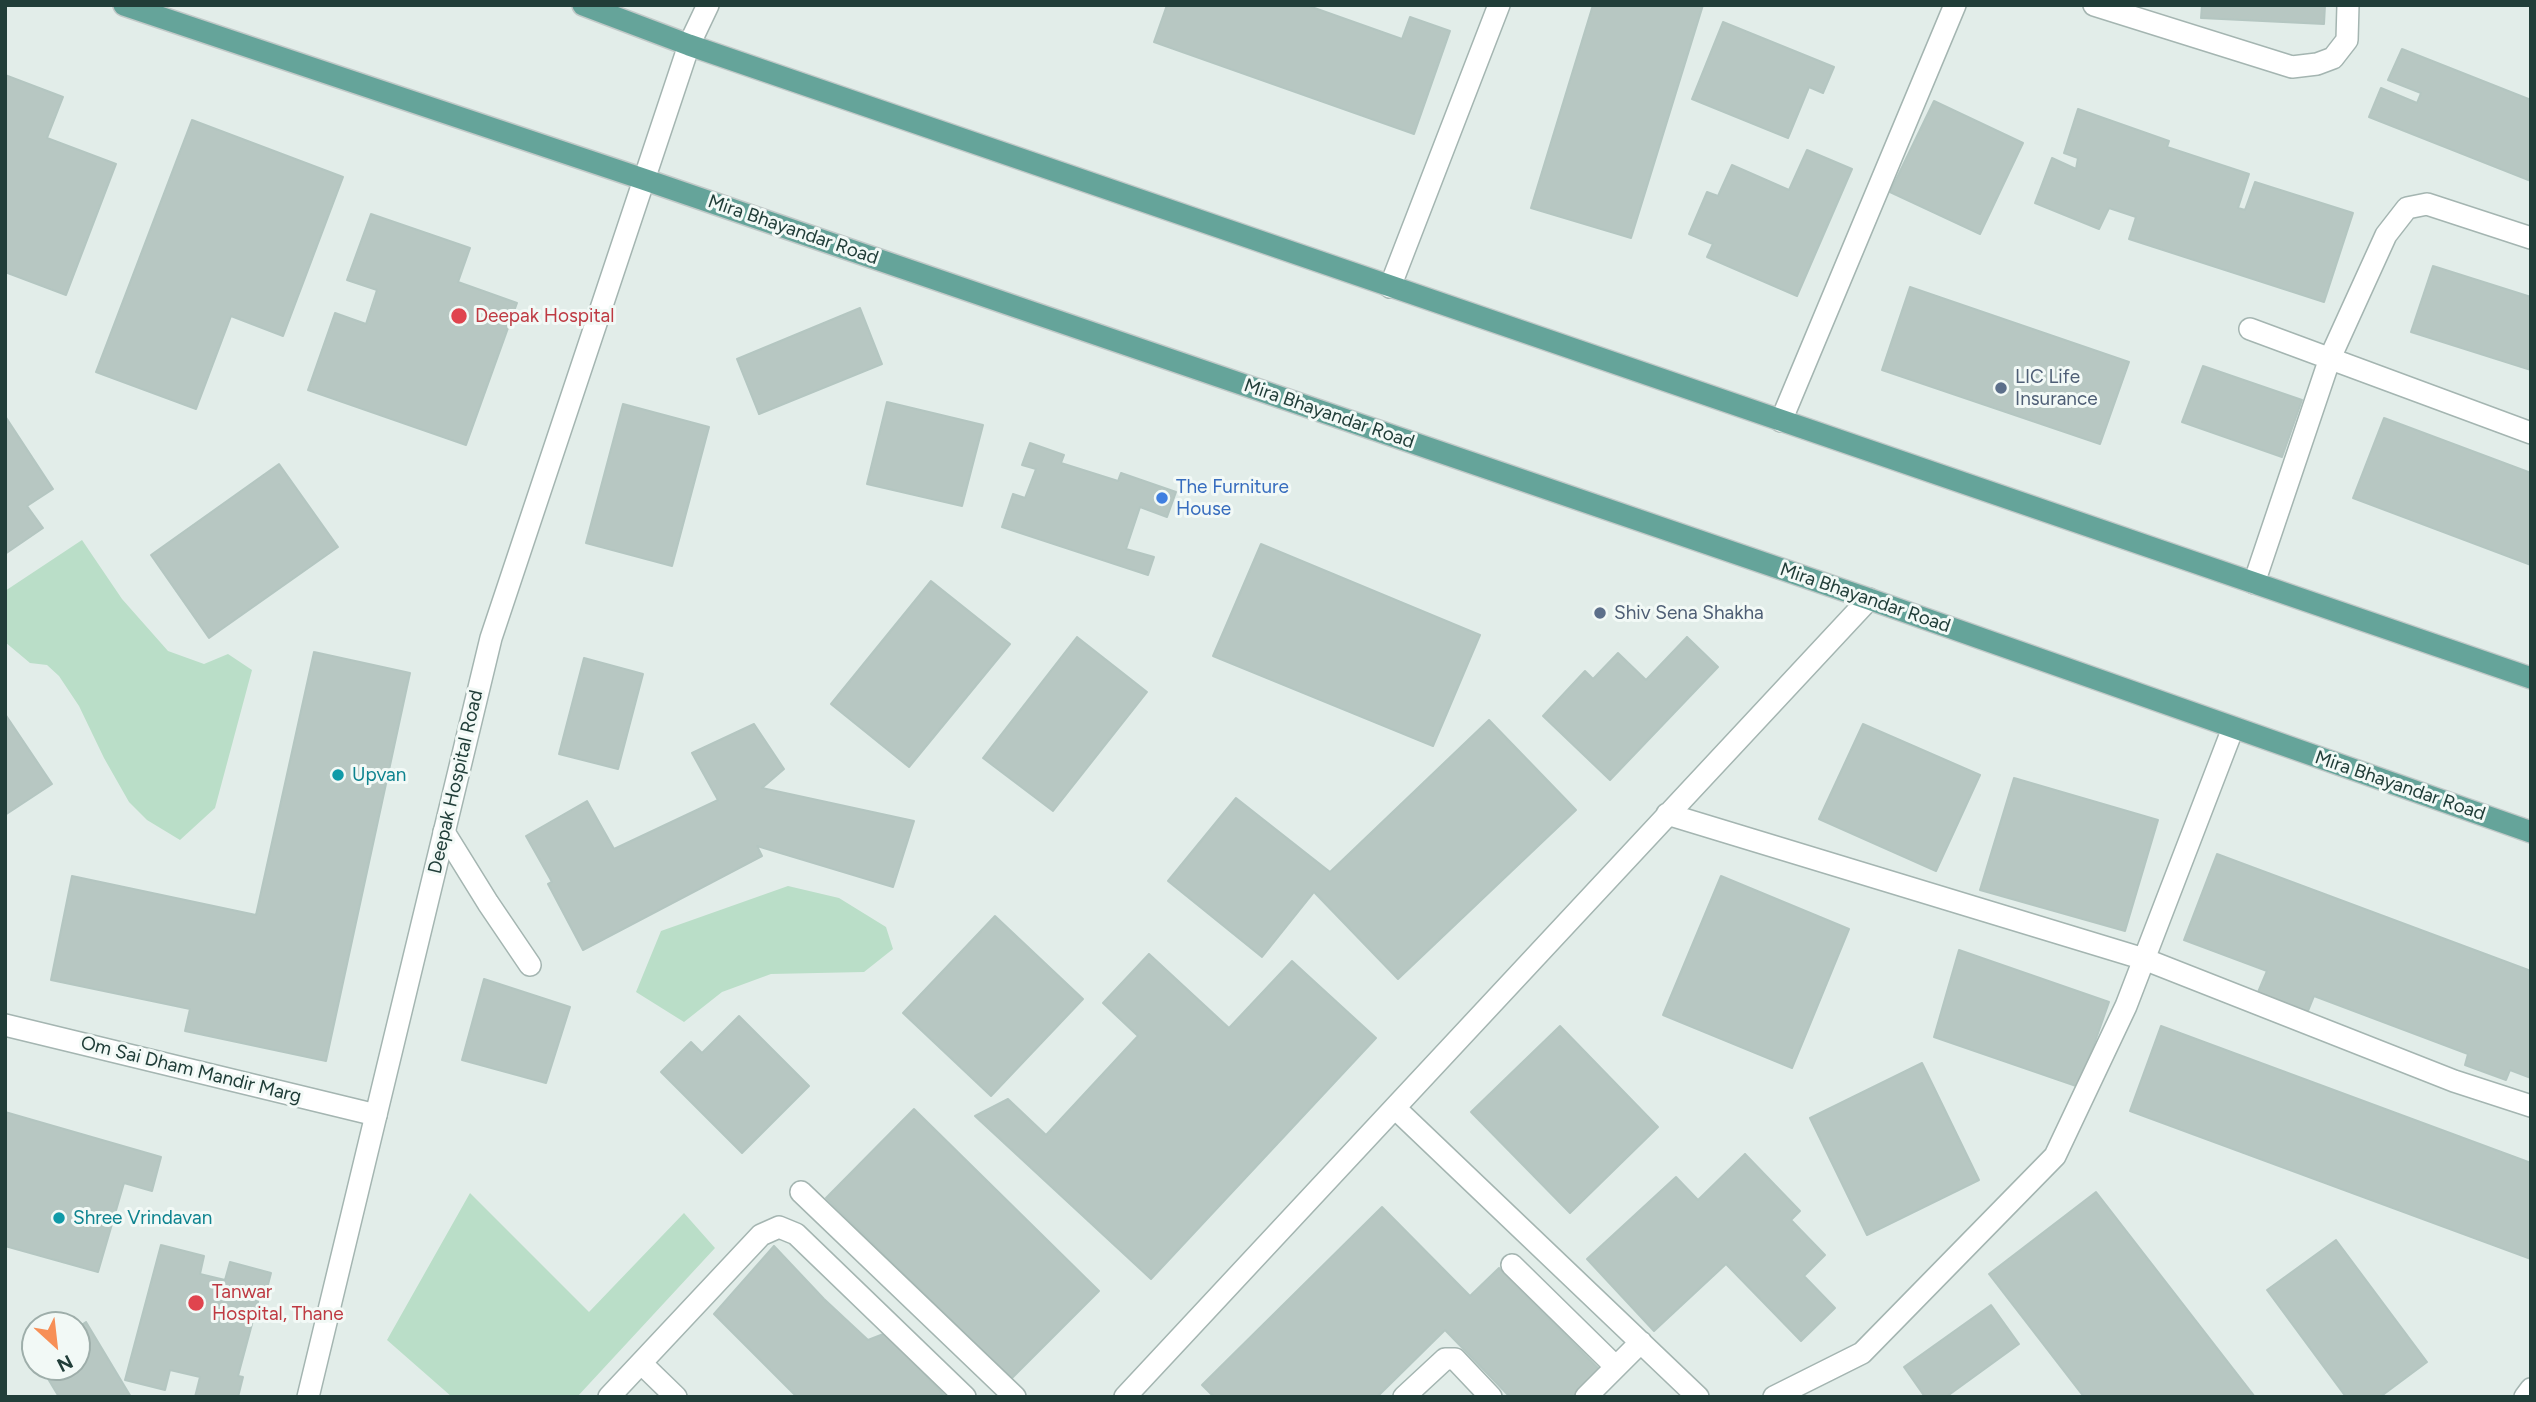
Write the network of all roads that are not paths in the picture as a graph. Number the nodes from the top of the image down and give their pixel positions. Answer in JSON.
{"nodes":[{"id":1,"x":124,"y":5,"type":"edge"},
{"id":2,"x":583,"y":5,"type":"edge"},
{"id":3,"x":708,"y":5,"type":"edge"},
{"id":4,"x":1499,"y":5,"type":"edge"},
{"id":5,"x":1955,"y":5,"type":"edge"},
{"id":6,"x":2094,"y":5,"type":"edge"},
{"id":7,"x":2348,"y":5,"type":"edge"},
{"id":8,"x":689,"y":45,"type":"junction"},
{"id":9,"x":643,"y":179,"type":"junction"},
{"id":10,"x":2531,"y":238,"type":"edge"},
{"id":11,"x":1390,"y":287,"type":"junction"},
{"id":12,"x":2250,"y":329,"type":"dead end"},
{"id":13,"x":2330,"y":358,"type":"junction"},
{"id":14,"x":1781,"y":421,"type":"junction"},
{"id":15,"x":2531,"y":433,"type":"edge"},
{"id":16,"x":2254,"y":583,"type":"junction"},
{"id":17,"x":1869,"y":599,"type":"junction"},
{"id":18,"x":2531,"y":678,"type":"edge"},
{"id":19,"x":2233,"y":728,"type":"junction"},
{"id":20,"x":1667,"y":814,"type":"junction"},
{"id":21,"x":444,"y":832,"type":"junction"},
{"id":22,"x":2531,"y":832,"type":"edge"},
{"id":23,"x":2144,"y":959,"type":"junction"},
{"id":24,"x":530,"y":965,"type":"dead end"},
{"id":25,"x":5,"y":1025,"type":"edge"},
{"id":26,"x":2531,"y":1106,"type":"edge"},
{"id":27,"x":1395,"y":1108,"type":"junction"},
{"id":28,"x":376,"y":1115,"type":"junction"},
{"id":29,"x":801,"y":1192,"type":"dead end"},
{"id":30,"x":1511,"y":1265,"type":"dead end"},
{"id":31,"x":1641,"y":1342,"type":"junction"},
{"id":32,"x":641,"y":1363,"type":"junction"},
{"id":33,"x":1616,"y":1367,"type":"junction"},
{"id":34,"x":2531,"y":1389,"type":"edge"},
{"id":35,"x":308,"y":1397,"type":"edge"},
{"id":36,"x":609,"y":1397,"type":"edge"},
{"id":37,"x":676,"y":1397,"type":"edge"},
{"id":38,"x":965,"y":1397,"type":"edge"},
{"id":39,"x":1016,"y":1397,"type":"edge"},
{"id":40,"x":1125,"y":1397,"type":"edge"},
{"id":41,"x":1404,"y":1397,"type":"edge"},
{"id":42,"x":1491,"y":1397,"type":"edge"},
{"id":43,"x":1586,"y":1397,"type":"edge"},
{"id":44,"x":1698,"y":1397,"type":"edge"},
{"id":45,"x":1774,"y":1397,"type":"edge"},
{"id":46,"x":2525,"y":1397,"type":"edge"}],
"edges":[{"from":1,"to":9,"type":"main road","name":"Mira Bhayandar Road"},
{"from":2,"to":8,"type":"main road"},
{"from":3,"to":8,"type":"street","name":"Deepak Hospital Road"},
{"from":4,"to":11,"type":"street"},
{"from":5,"to":14,"type":"street"},
{"from":6,"to":7,"type":"street"},
{"from":8,"to":9,"type":"street","name":"Deepak Hospital Road"},
{"from":8,"to":11,"type":"main road"},
{"from":9,"to":17,"type":"main road","name":"Mira Bhayandar Road"},
{"from":9,"to":21,"type":"street","name":"Deepak Hospital Road"},
{"from":10,"to":13,"type":"street"},
{"from":11,"to":14,"type":"main road"},
{"from":12,"to":13,"type":"street"},
{"from":13,"to":15,"type":"street"},
{"from":13,"to":16,"type":"street"},
{"from":14,"to":16,"type":"main road"},
{"from":16,"to":18,"type":"main road"},
{"from":17,"to":19,"type":"main road","name":"Mira Bhayandar Road"},
{"from":17,"to":20,"type":"street"},
{"from":19,"to":22,"type":"main road","name":"Mira Bhayandar Road"},
{"from":19,"to":23,"type":"street"},
{"from":20,"to":23,"type":"street"},
{"from":20,"to":27,"type":"street"},
{"from":21,"to":24,"type":"street"},
{"from":21,"to":28,"type":"street","name":"Deepak Hospital Road"},
{"from":23,"to":26,"type":"street"},
{"from":23,"to":45,"type":"street"},
{"from":25,"to":28,"type":"street","name":"Om Sai Dham Mandir Marg"},
{"from":27,"to":31,"type":"street"},
{"from":27,"to":40,"type":"street"},
{"from":28,"to":35,"type":"street","name":"Deepak Hospital Road"},
{"from":29,"to":39,"type":"street"},
{"from":30,"to":33,"type":"street"},
{"from":31,"to":33,"type":"street"},
{"from":31,"to":44,"type":"street"},
{"from":32,"to":36,"type":"street"},
{"from":32,"to":37,"type":"street"},
{"from":32,"to":38,"type":"street"},
{"from":33,"to":43,"type":"street"},
{"from":34,"to":46,"type":"street"},
{"from":41,"to":42,"type":"street"}]}
